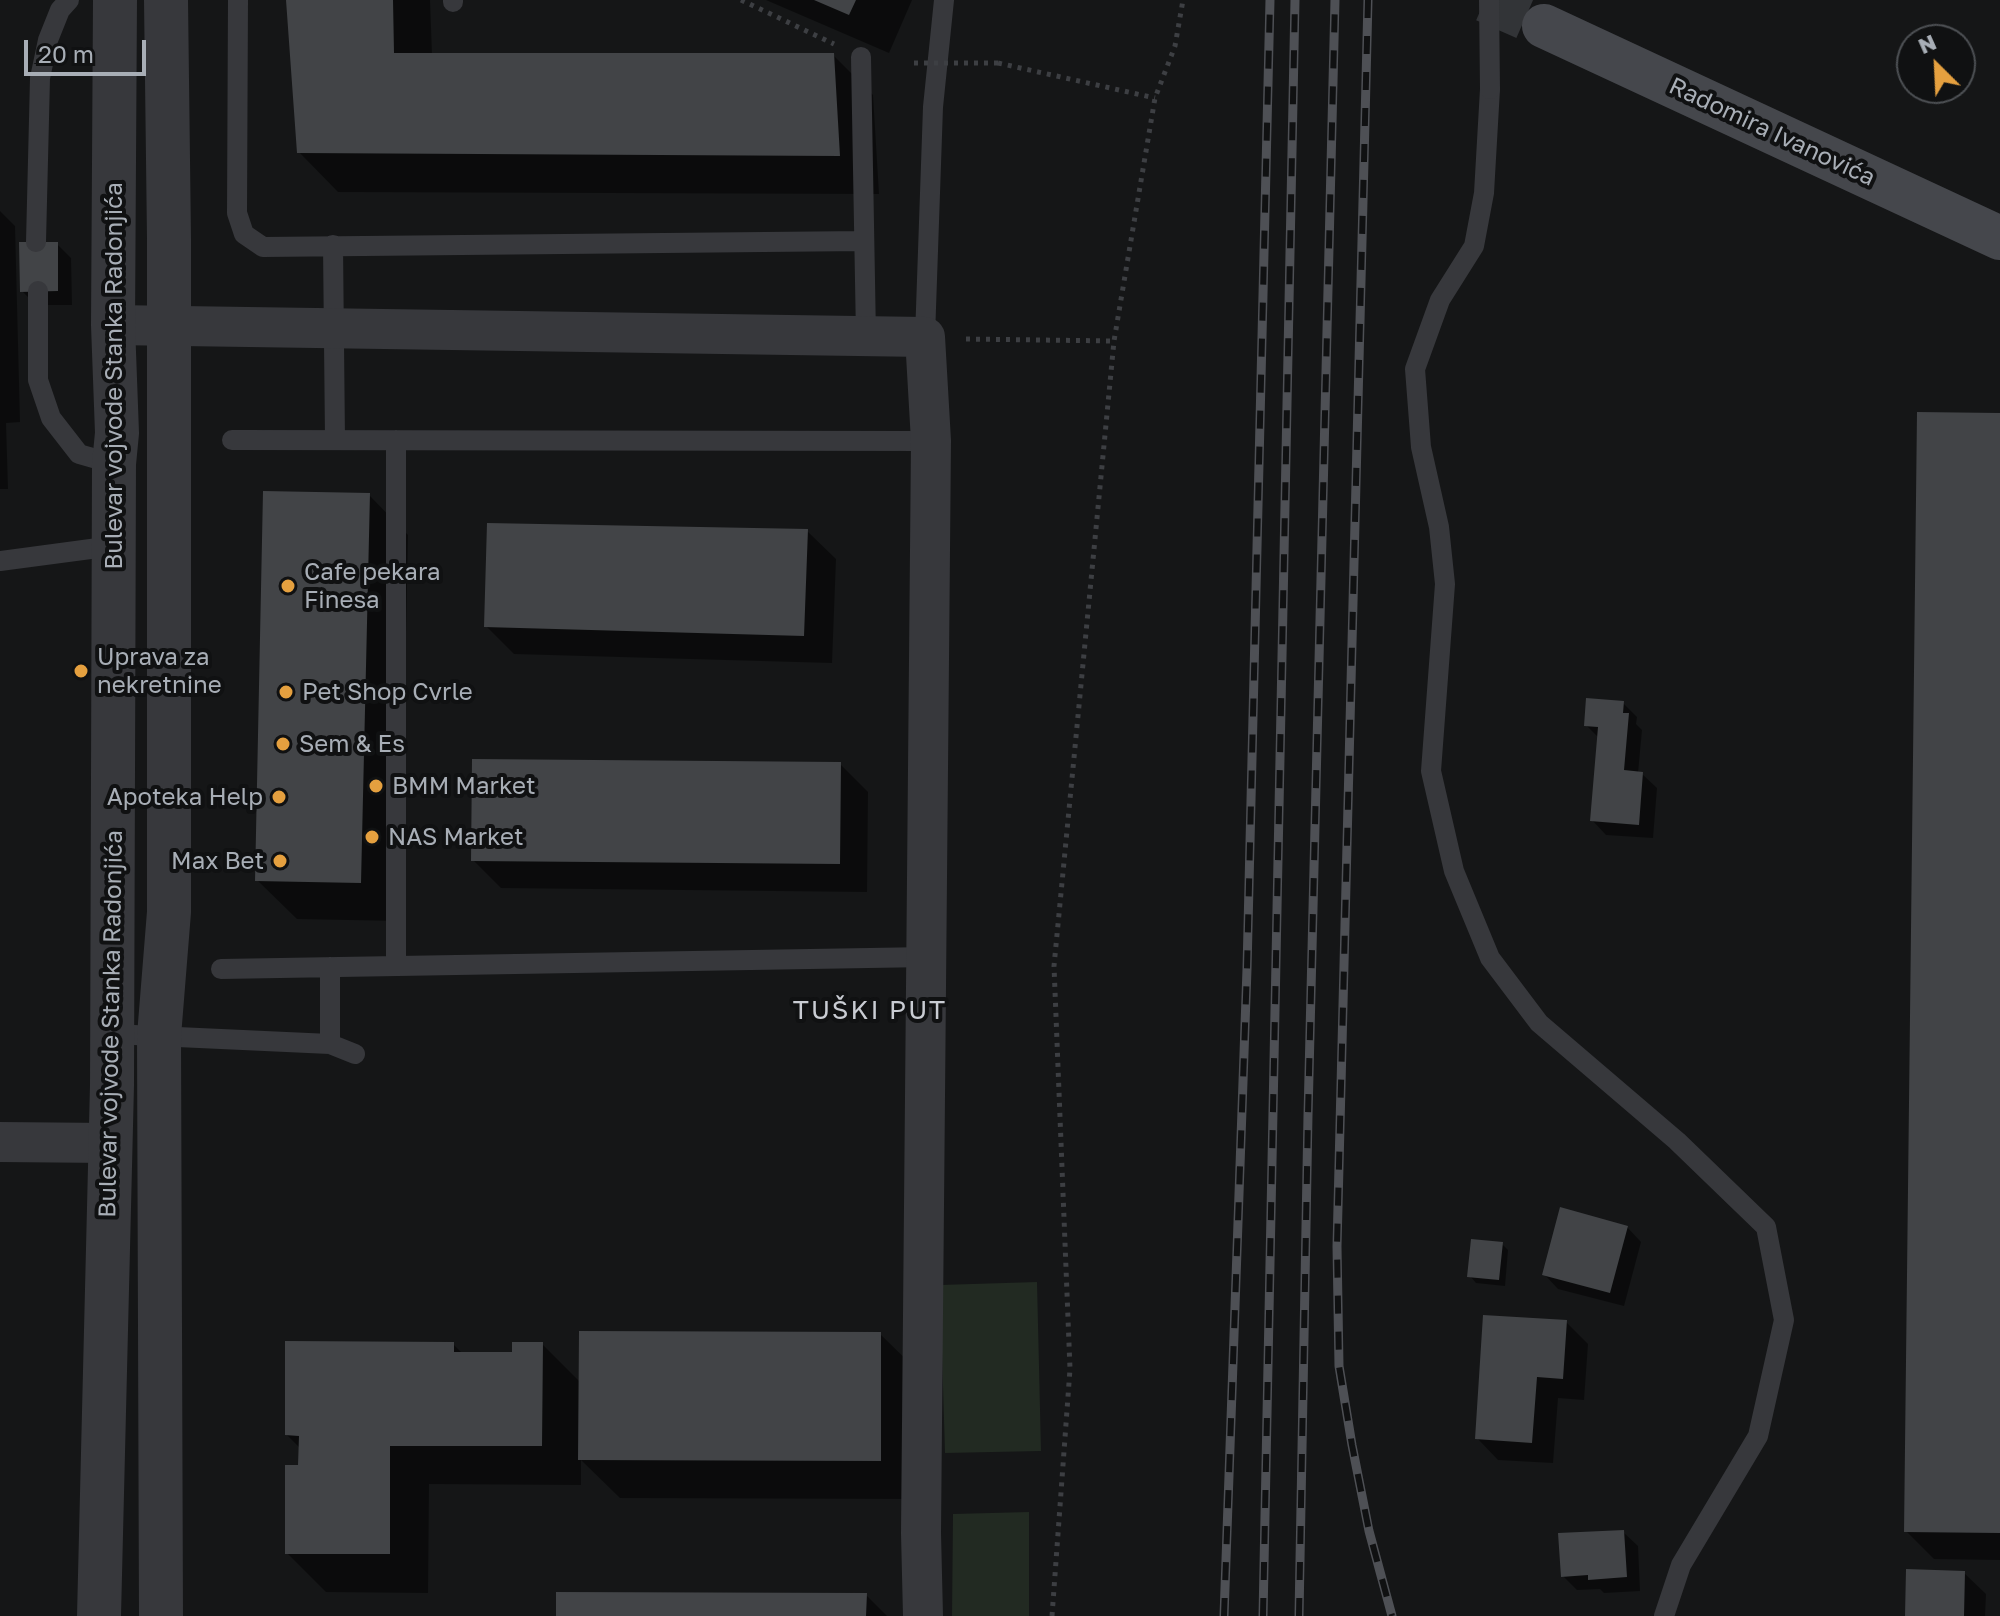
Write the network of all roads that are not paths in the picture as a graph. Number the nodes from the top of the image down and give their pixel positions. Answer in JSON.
{"nodes":[{"id":1,"x":69,"y":0,"type":"edge"},
{"id":2,"x":115,"y":0,"type":"edge"},
{"id":3,"x":166,"y":0,"type":"edge"},
{"id":4,"x":238,"y":0,"type":"edge"},
{"id":5,"x":944,"y":0,"type":"edge"},
{"id":6,"x":1489,"y":0,"type":"edge"},
{"id":7,"x":1544,"y":26,"type":"tunnel mouth"},
{"id":8,"x":861,"y":57,"type":"road end"},
{"id":9,"x":2000,"y":238,"type":"edge"},
{"id":10,"x":864,"y":241,"type":"junction"},
{"id":11,"x":36,"y":242,"type":"dead end"},
{"id":12,"x":333,"y":245,"type":"junction"},
{"id":13,"x":38,"y":291,"type":"dead end"},
{"id":14,"x":113,"y":325,"type":"junction"},
{"id":15,"x":168,"y":327,"type":"junction"},
{"id":16,"x":332,"y":327,"type":"junction"},
{"id":17,"x":866,"y":336,"type":"junction"},
{"id":18,"x":925,"y":337,"type":"junction"},
{"id":19,"x":232,"y":440,"type":"dead end"},
{"id":20,"x":335,"y":440,"type":"junction"},
{"id":21,"x":396,"y":440,"type":"junction"},
{"id":22,"x":931,"y":441,"type":"junction"},
{"id":23,"x":114,"y":464,"type":"junction"},
{"id":24,"x":113,"y":546,"type":"junction"},
{"id":25,"x":0,"y":561,"type":"edge"},
{"id":26,"x":928,"y":957,"type":"junction"},
{"id":27,"x":396,"y":966,"type":"junction"},
{"id":28,"x":330,"y":967,"type":"junction"},
{"id":29,"x":221,"y":969,"type":"dead end"},
{"id":30,"x":112,"y":1034,"type":"junction"},
{"id":31,"x":159,"y":1036,"type":"junction"},
{"id":32,"x":330,"y":1044,"type":"junction"},
{"id":33,"x":355,"y":1054,"type":"dead end"},
{"id":34,"x":0,"y":1142,"type":"edge"},
{"id":35,"x":110,"y":1143,"type":"junction"},
{"id":36,"x":99,"y":1616,"type":"edge"},
{"id":37,"x":161,"y":1616,"type":"edge"},
{"id":38,"x":923,"y":1616,"type":"edge"},
{"id":39,"x":1664,"y":1616,"type":"edge"}],
"edges":[{"from":1,"to":11,"type":"lane"},
{"from":2,"to":14,"type":"street","name":"Bulevar vojvode Stanka Radonjića"},
{"from":3,"to":15,"type":"street","name":"Bulevar vojvode Stanka Radonjića"},
{"from":4,"to":12,"type":"lane"},
{"from":5,"to":18,"type":"lane"},
{"from":6,"to":39,"type":"lane","bridge":true},
{"from":7,"to":9,"type":"main road","name":"Radomira Ivanovića"},
{"from":8,"to":10,"type":"lane"},
{"from":10,"to":12,"type":"lane"},
{"from":10,"to":17,"type":"lane"},
{"from":12,"to":16,"type":"lane"},
{"from":13,"to":23,"type":"lane"},
{"from":14,"to":15,"type":"street"},
{"from":14,"to":23,"type":"street","name":"Bulevar vojvode Stanka Radonjića"},
{"from":15,"to":16,"type":"street"},
{"from":15,"to":31,"type":"street","name":"Bulevar vojvode Stanka Radonjića"},
{"from":16,"to":17,"type":"street"},
{"from":16,"to":20,"type":"lane"},
{"from":17,"to":18,"type":"street"},
{"from":18,"to":22,"type":"street"},
{"from":19,"to":20,"type":"lane"},
{"from":20,"to":21,"type":"lane"},
{"from":21,"to":22,"type":"lane"},
{"from":21,"to":27,"type":"lane"},
{"from":22,"to":26,"type":"street"},
{"from":23,"to":24,"type":"street","name":"Bulevar vojvode Stanka Radonjića"},
{"from":24,"to":25,"type":"lane"},
{"from":24,"to":30,"type":"street","name":"Bulevar vojvode Stanka Radonjića"},
{"from":26,"to":27,"type":"lane"},
{"from":26,"to":38,"type":"street"},
{"from":27,"to":28,"type":"lane"},
{"from":28,"to":29,"type":"lane"},
{"from":28,"to":32,"type":"lane"},
{"from":30,"to":31,"type":"lane"},
{"from":30,"to":35,"type":"street","name":"Bulevar vojvode Stanka Radonjića"},
{"from":31,"to":32,"type":"lane"},
{"from":31,"to":37,"type":"street","name":"Bulevar vojvode Stanka Radonjića"},
{"from":32,"to":33,"type":"lane"},
{"from":34,"to":35,"type":"street"},
{"from":35,"to":36,"type":"street","name":"Bulevar vojvode Stanka Radonjića"}]}
